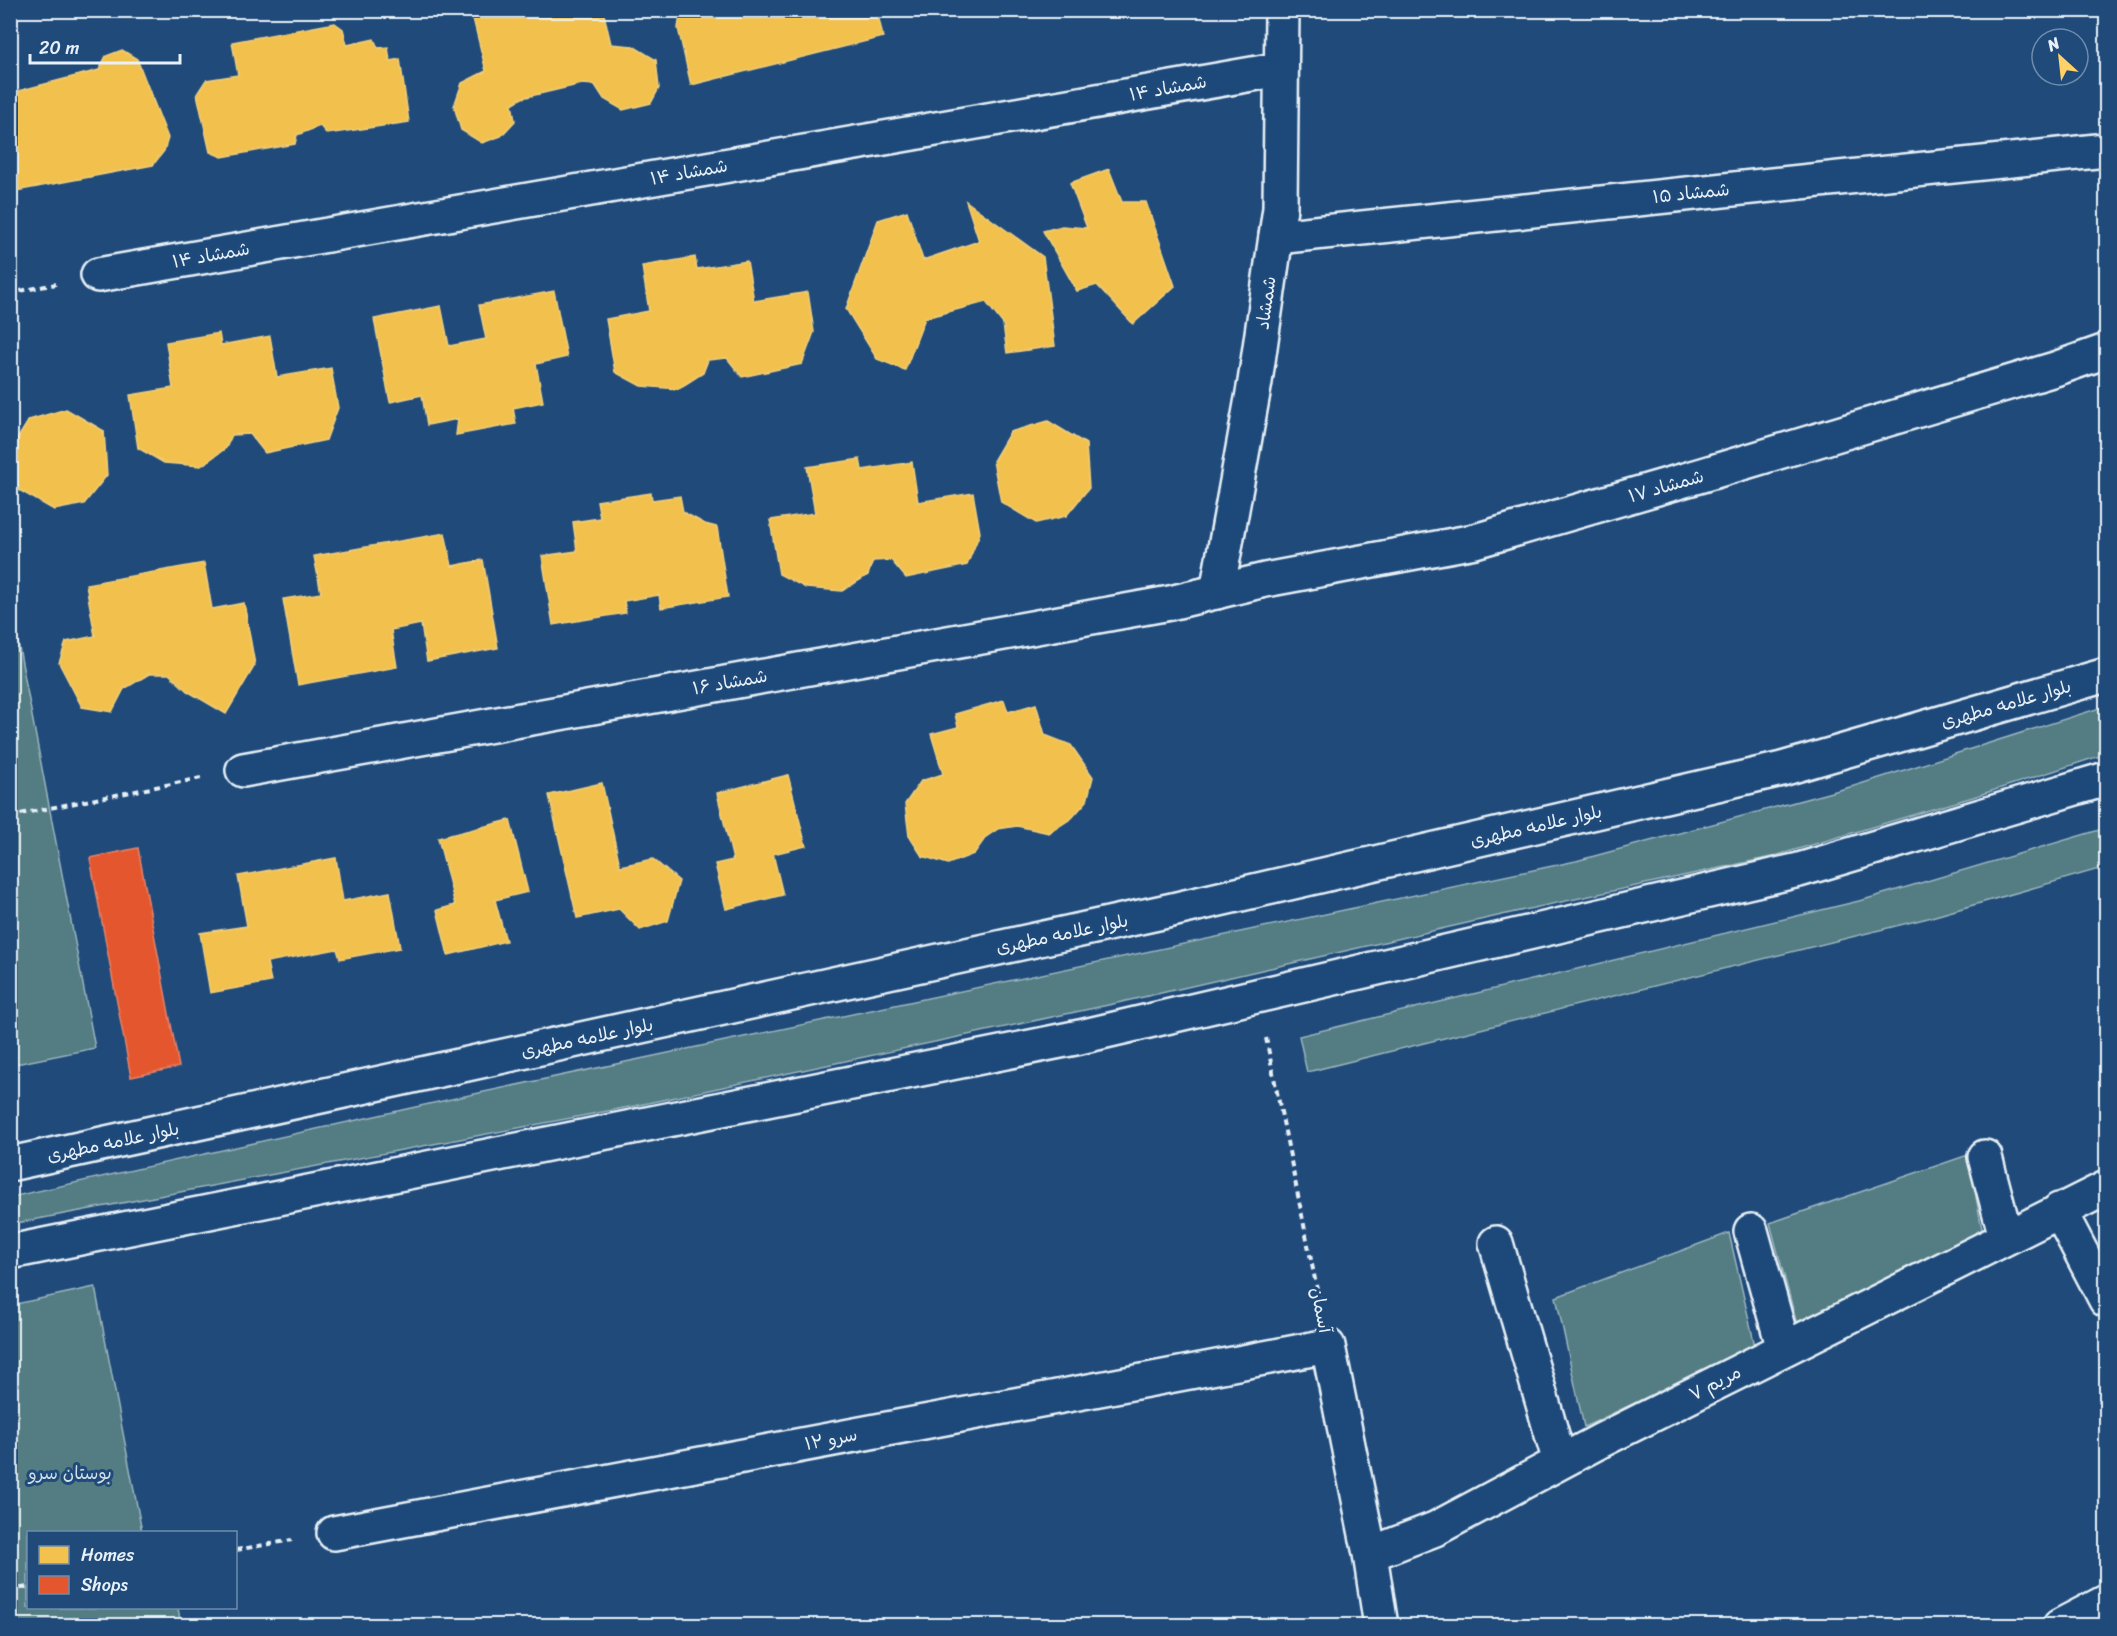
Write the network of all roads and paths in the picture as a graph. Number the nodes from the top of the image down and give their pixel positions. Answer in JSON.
{"nodes":[{"id":1,"x":1282,"y":10,"type":"edge"},
{"id":2,"x":1281,"y":69,"type":"junction"},
{"id":3,"x":2106,"y":150,"type":"edge"},
{"id":4,"x":1276,"y":237,"type":"junction"},
{"id":5,"x":98,"y":275,"type":"dead end"},
{"id":6,"x":2106,"y":351,"type":"edge"},
{"id":7,"x":1217,"y":592,"type":"junction"},
{"id":8,"x":2106,"y":675,"type":"edge"},
{"id":9,"x":243,"y":770,"type":"joint"},
{"id":10,"x":2106,"y":779,"type":"edge"},
{"id":11,"x":10,"y":816,"type":"edge"},
{"id":12,"x":1258,"y":996,"type":"junction"},
{"id":13,"x":1985,"y":1157,"type":"dead end"},
{"id":14,"x":10,"y":1164,"type":"edge"},
{"id":15,"x":2106,"y":1188,"type":"edge"},
{"id":16,"x":2059,"y":1210,"type":"junction"},
{"id":17,"x":1751,"y":1231,"type":"dead end"},
{"id":18,"x":2006,"y":1237,"type":"junction"},
{"id":19,"x":1496,"y":1243,"type":"dead end"},
{"id":20,"x":10,"y":1252,"type":"edge"},
{"id":21,"x":2106,"y":1300,"type":"edge"},
{"id":22,"x":1328,"y":1346,"type":"junction"},
{"id":23,"x":1785,"y":1349,"type":"junction"},
{"id":24,"x":1560,"y":1462,"type":"junction"},
{"id":25,"x":334,"y":1533,"type":"joint"},
{"id":26,"x":237,"y":1550,"type":"edge"},
{"id":27,"x":1370,"y":1554,"type":"junction"},
{"id":28,"x":27,"y":1587,"type":"edge"},
{"id":29,"x":10,"y":1590,"type":"edge"},
{"id":30,"x":2106,"y":1602,"type":"edge"},
{"id":31,"x":1381,"y":1626,"type":"edge"},
{"id":32,"x":2060,"y":1626,"type":"edge"}],
"edges":[{"from":1,"to":2,"type":"street","name":"شمشاد"},
{"from":2,"to":4,"type":"street","name":"شمشاد"},
{"from":2,"to":5,"type":"street","name":"شمشاد ۱۴"},
{"from":3,"to":4,"type":"street","name":"شمشاد ۱۵"},
{"from":4,"to":7,"type":"street","name":"شمشاد"},
{"from":6,"to":7,"type":"street","name":"شمشاد ۱۷"},
{"from":7,"to":9,"type":"street","name":"شمشاد ۱۶"},
{"from":8,"to":14,"type":"street","name":"بلوار علامه مطهری"},
{"from":9,"to":11,"type":"path"},
{"from":10,"to":12,"type":"street"},
{"from":12,"to":20,"type":"street"},
{"from":12,"to":22,"type":"path","name":"آسمان"},
{"from":13,"to":18,"type":"street"},
{"from":15,"to":16,"type":"street","name":"مریم ۷"},
{"from":16,"to":18,"type":"street","name":"مریم ۷"},
{"from":16,"to":21,"type":"street"},
{"from":17,"to":23,"type":"street"},
{"from":18,"to":23,"type":"street","name":"مریم ۷"},
{"from":19,"to":24,"type":"street"},
{"from":22,"to":25,"type":"street","name":"سرو ۱۲"},
{"from":22,"to":27,"type":"street","name":"آسمان"},
{"from":23,"to":24,"type":"street","name":"مریم ۷"},
{"from":24,"to":27,"type":"street","name":"مریم ۷"},
{"from":25,"to":26,"type":"path"},
{"from":27,"to":31,"type":"street","name":"آسمان"},
{"from":28,"to":29,"type":"path"},
{"from":30,"to":32,"type":"street"}]}
